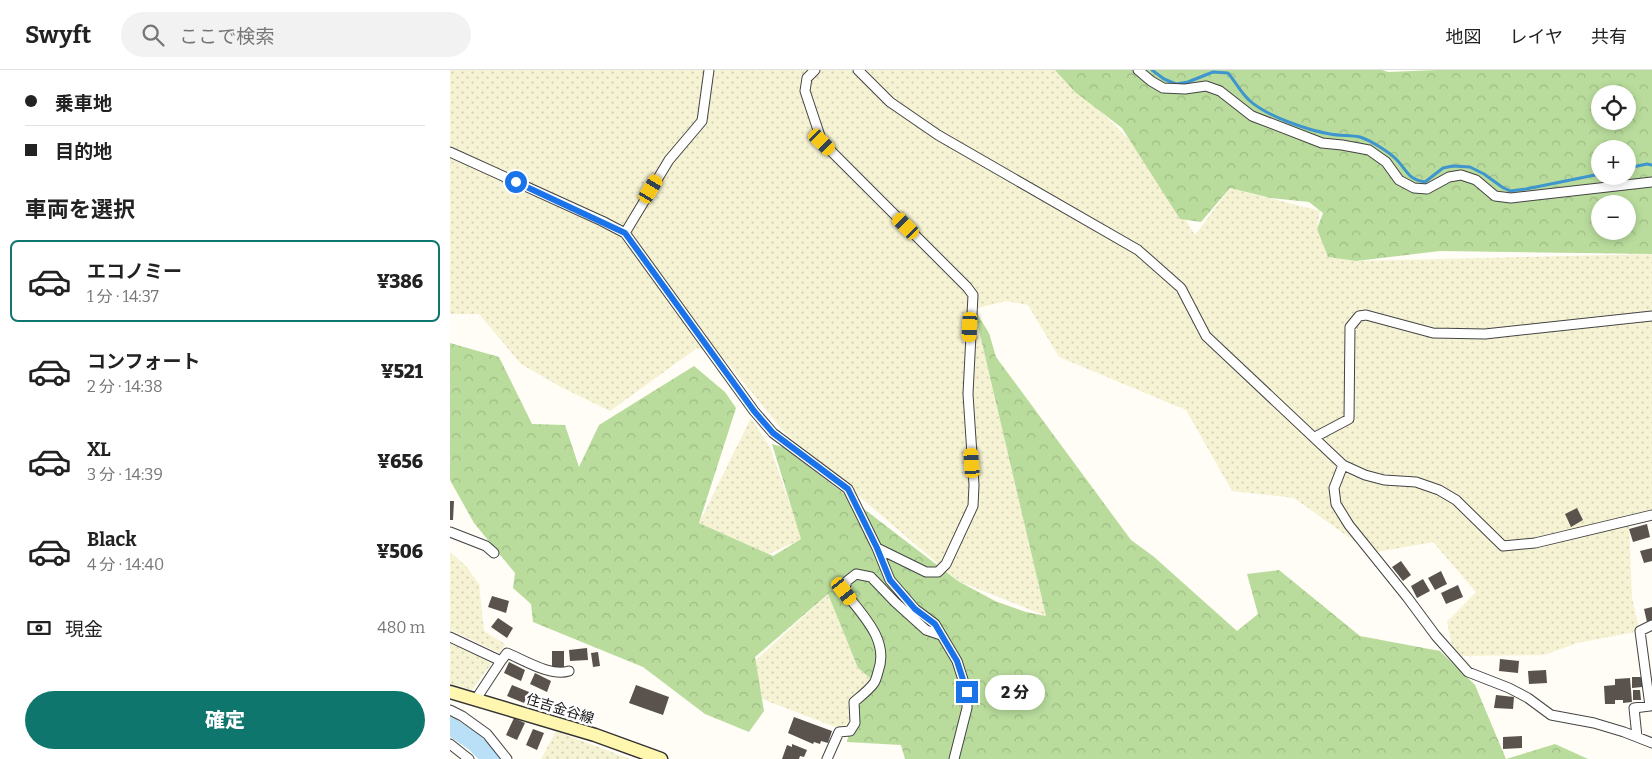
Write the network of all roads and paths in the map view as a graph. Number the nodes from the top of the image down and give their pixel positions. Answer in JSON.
{"nodes":[{"id":1,"x":710,"y":70,"type":"edge"},
{"id":2,"x":815,"y":70,"type":"edge"},
{"id":3,"x":858,"y":70,"type":"edge"},
{"id":4,"x":1138,"y":70,"type":"edge"},
{"id":5,"x":450,"y":152,"type":"edge"},
{"id":6,"x":1652,"y":182,"type":"edge"},
{"id":7,"x":625,"y":233,"type":"junction"},
{"id":8,"x":1652,"y":316,"type":"edge"},
{"id":9,"x":1314,"y":437,"type":"junction"},
{"id":10,"x":1343,"y":465,"type":"junction"},
{"id":11,"x":1652,"y":515,"type":"edge"},
{"id":12,"x":450,"y":532,"type":"edge"},
{"id":13,"x":877,"y":548,"type":"junction"},
{"id":14,"x":494,"y":553,"type":"dead end"},
{"id":15,"x":1652,"y":625,"type":"edge"},
{"id":16,"x":941,"y":635,"type":"junction"},
{"id":17,"x":450,"y":637,"type":"edge"},
{"id":18,"x":501,"y":661,"type":"junction"},
{"id":19,"x":569,"y":671,"type":"dead end"},
{"id":20,"x":450,"y":692,"type":"edge"},
{"id":21,"x":476,"y":699,"type":"junction"},
{"id":22,"x":450,"y":710,"type":"edge"},
{"id":23,"x":1637,"y":737,"type":"junction"},
{"id":24,"x":1652,"y":743,"type":"edge"},
{"id":25,"x":450,"y":744,"type":"edge"},
{"id":26,"x":469,"y":759,"type":"edge"},
{"id":27,"x":507,"y":759,"type":"edge"},
{"id":28,"x":661,"y":759,"type":"edge"},
{"id":29,"x":827,"y":759,"type":"edge"},
{"id":30,"x":954,"y":759,"type":"edge"}],
"edges":[{"from":1,"to":7,"type":"street"},
{"from":2,"to":13,"type":"street"},
{"from":3,"to":9,"type":"street"},
{"from":4,"to":6,"type":"street"},
{"from":5,"to":7,"type":"street"},
{"from":7,"to":13,"type":"street"},
{"from":8,"to":9,"type":"street"},
{"from":9,"to":10,"type":"street"},
{"from":10,"to":11,"type":"street"},
{"from":10,"to":23,"type":"street"},
{"from":12,"to":14,"type":"street"},
{"from":13,"to":16,"type":"street"},
{"from":15,"to":23,"type":"street"},
{"from":16,"to":29,"type":"street"},
{"from":16,"to":30,"type":"street"},
{"from":17,"to":18,"type":"street"},
{"from":18,"to":19,"type":"street"},
{"from":18,"to":21,"type":"street"},
{"from":20,"to":21,"type":"main road","name":"住吉金谷線"},
{"from":21,"to":28,"type":"main road","name":"住吉金谷線"},
{"from":22,"to":27,"type":"street"},
{"from":23,"to":24,"type":"street"},
{"from":25,"to":26,"type":"street"}]}
